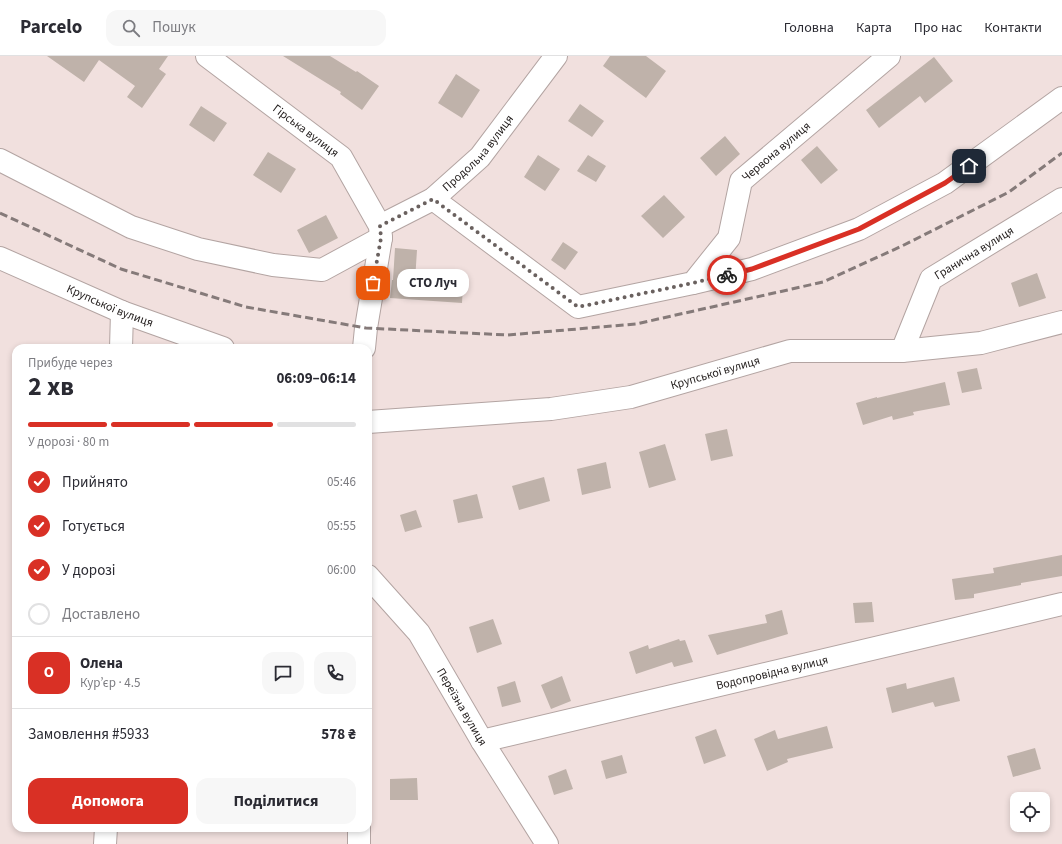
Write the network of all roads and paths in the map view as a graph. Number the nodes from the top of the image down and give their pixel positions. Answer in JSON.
{"nodes":[{"id":1,"x":208,"y":56,"type":"edge"},
{"id":2,"x":556,"y":56,"type":"edge"},
{"id":3,"x":889,"y":56,"type":"edge"},
{"id":4,"x":1062,"y":98,"type":"edge"},
{"id":5,"x":0,"y":160,"type":"edge"},
{"id":6,"x":433,"y":199,"type":"junction"},
{"id":7,"x":1062,"y":199,"type":"edge"},
{"id":8,"x":380,"y":232,"type":"junction"},
{"id":9,"x":0,"y":258,"type":"edge"},
{"id":10,"x":693,"y":283,"type":"junction"},
{"id":11,"x":122,"y":312,"type":"junction"},
{"id":12,"x":1062,"y":322,"type":"edge"},
{"id":13,"x":121,"y":344,"type":"edge"},
{"id":14,"x":212,"y":344,"type":"edge"},
{"id":15,"x":364,"y":344,"type":"edge"},
{"id":16,"x":902,"y":351,"type":"junction"},
{"id":17,"x":372,"y":422,"type":"edge"},
{"id":18,"x":372,"y":580,"type":"edge"},
{"id":19,"x":1062,"y":604,"type":"edge"},
{"id":20,"x":482,"y":741,"type":"junction"},
{"id":21,"x":106,"y":832,"type":"edge"},
{"id":22,"x":359,"y":832,"type":"edge"},
{"id":23,"x":105,"y":844,"type":"edge"},
{"id":24,"x":359,"y":844,"type":"edge"},
{"id":25,"x":547,"y":844,"type":"edge"}],
"edges":[{"from":1,"to":8,"type":"street","name":"Гірська вулиця"},
{"from":2,"to":6,"type":"street","name":"Продольна вулиця"},
{"from":3,"to":10,"type":"street","name":"Червона вулиця"},
{"from":4,"to":10,"type":"street"},
{"from":5,"to":8,"type":"street","name":"Продольна вулиця"},
{"from":6,"to":8,"type":"street","name":"Продольна вулиця"},
{"from":6,"to":10,"type":"street"},
{"from":7,"to":16,"type":"street","name":"Гранична вулиця"},
{"from":8,"to":15,"type":"street"},
{"from":9,"to":11,"type":"street","name":"Крупської вулиця"},
{"from":11,"to":13,"type":"street"},
{"from":11,"to":14,"type":"street","name":"Крупської вулиця"},
{"from":12,"to":16,"type":"street","name":"Крупської вулиця"},
{"from":16,"to":17,"type":"street","name":"Крупської вулиця"},
{"from":18,"to":20,"type":"street","name":"Переїзна вулиця"},
{"from":19,"to":20,"type":"street","name":"Водопровідна вулиця"},
{"from":20,"to":25,"type":"street","name":"Переїзна вулиця"},
{"from":21,"to":23,"type":"street"},
{"from":22,"to":24,"type":"street"}]}
